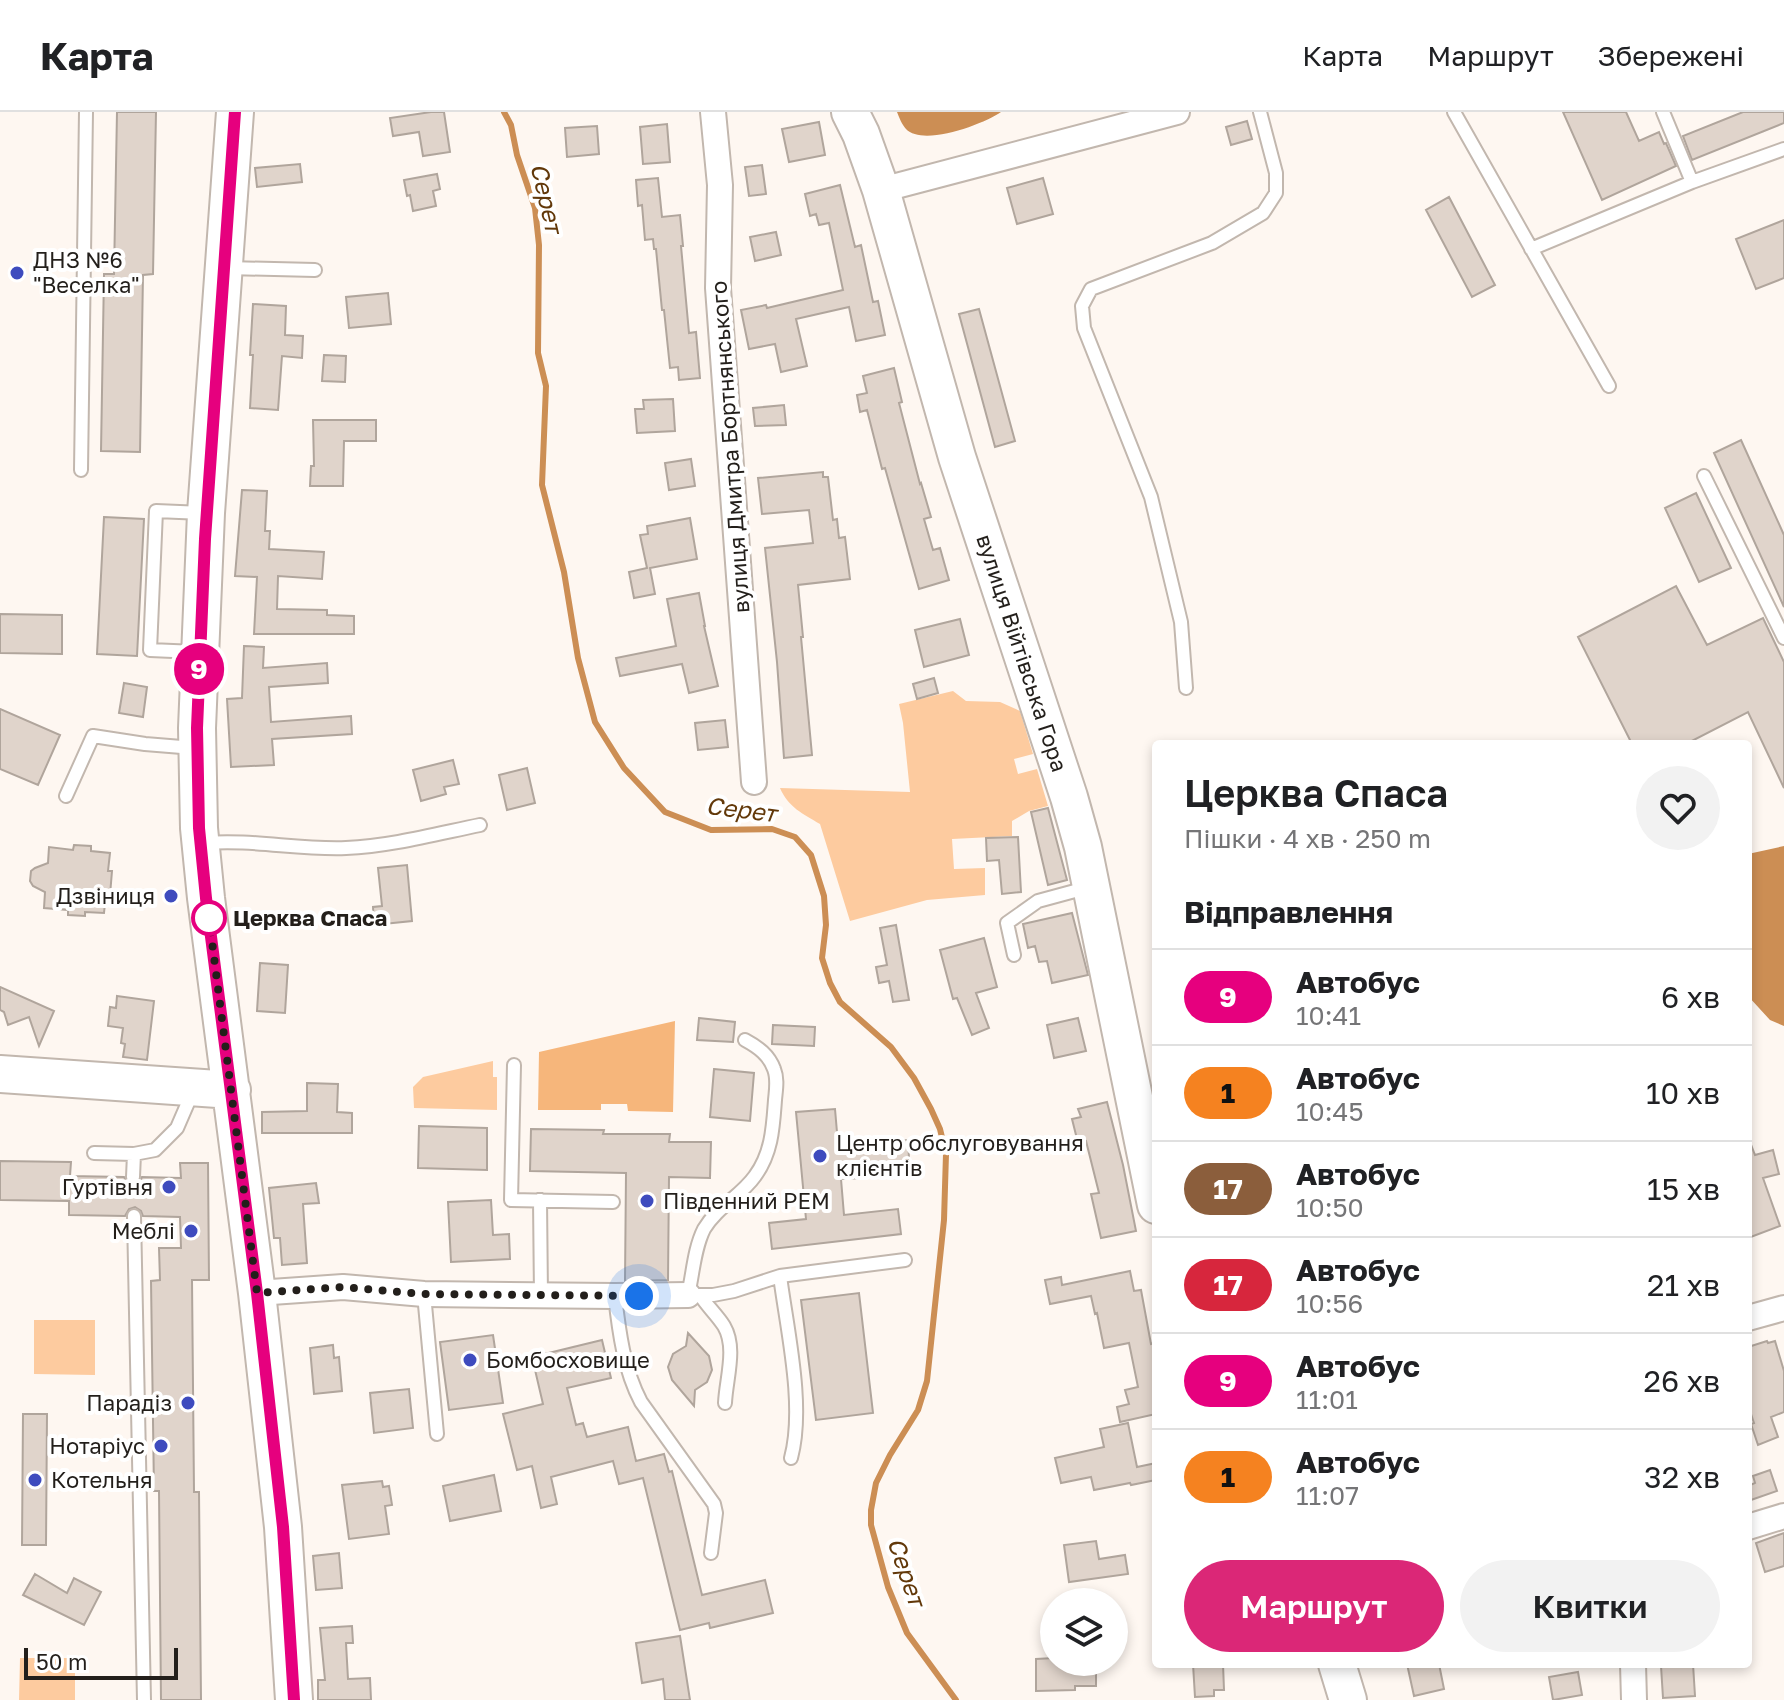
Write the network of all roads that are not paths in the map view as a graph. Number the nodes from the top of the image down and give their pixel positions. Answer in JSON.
{"nodes":[{"id":1,"x":86,"y":112,"type":"edge"},
{"id":2,"x":235,"y":112,"type":"edge"},
{"id":3,"x":713,"y":112,"type":"edge"},
{"id":4,"x":850,"y":112,"type":"edge"},
{"id":5,"x":1177,"y":112,"type":"edge"},
{"id":6,"x":1260,"y":112,"type":"edge"},
{"id":7,"x":1454,"y":112,"type":"edge"},
{"id":8,"x":1663,"y":112,"type":"edge"},
{"id":9,"x":1784,"y":149,"type":"edge"},
{"id":10,"x":1692,"y":182,"type":"junction"},
{"id":11,"x":881,"y":190,"type":"junction"},
{"id":12,"x":1531,"y":249,"type":"junction"},
{"id":13,"x":223,"y":268,"type":"junction"},
{"id":14,"x":315,"y":270,"type":"dead end"},
{"id":15,"x":1609,"y":386,"type":"dead end"},
{"id":16,"x":81,"y":470,"type":"dead end"},
{"id":17,"x":1704,"y":476,"type":"dead end"},
{"id":18,"x":206,"y":513,"type":"junction"},
{"id":19,"x":1784,"y":638,"type":"edge"},
{"id":20,"x":200,"y":652,"type":"junction"},
{"id":21,"x":1186,"y":688,"type":"dead end"},
{"id":22,"x":197,"y":749,"type":"junction"},
{"id":23,"x":754,"y":782,"type":"dead end"},
{"id":24,"x":66,"y":796,"type":"dead end"},
{"id":25,"x":480,"y":825,"type":"dead end"},
{"id":26,"x":201,"y":843,"type":"junction"},
{"id":27,"x":1091,"y":886,"type":"junction"},
{"id":28,"x":1014,"y":955,"type":"dead end"},
{"id":29,"x":745,"y":1040,"type":"dead end"},
{"id":30,"x":514,"y":1065,"type":"dead end"},
{"id":31,"x":0,"y":1074,"type":"edge"},
{"id":32,"x":195,"y":1089,"type":"junction"},
{"id":33,"x":232,"y":1090,"type":"junction"},
{"id":34,"x":94,"y":1153,"type":"dead end"},
{"id":35,"x":134,"y":1154,"type":"junction"},
{"id":36,"x":133,"y":1177,"type":"dead end"},
{"id":37,"x":1152,"y":1185,"type":"edge"},
{"id":38,"x":540,"y":1200,"type":"junction"},
{"id":39,"x":613,"y":1202,"type":"dead end"},
{"id":40,"x":134,"y":1216,"type":"dead end"},
{"id":41,"x":905,"y":1260,"type":"dead end"},
{"id":42,"x":780,"y":1276,"type":"junction"},
{"id":43,"x":257,"y":1293,"type":"junction"},
{"id":44,"x":424,"y":1294,"type":"junction"},
{"id":45,"x":694,"y":1295,"type":"junction"},
{"id":46,"x":541,"y":1296,"type":"junction"},
{"id":47,"x":615,"y":1296,"type":"junction"},
{"id":48,"x":1784,"y":1308,"type":"edge"},
{"id":49,"x":1752,"y":1317,"type":"edge"},
{"id":50,"x":725,"y":1403,"type":"dead end"},
{"id":51,"x":437,"y":1434,"type":"dead end"},
{"id":52,"x":791,"y":1458,"type":"dead end"},
{"id":53,"x":1784,"y":1516,"type":"edge"},
{"id":54,"x":1752,"y":1526,"type":"edge"},
{"id":55,"x":711,"y":1553,"type":"dead end"},
{"id":56,"x":1338,"y":1668,"type":"edge"},
{"id":57,"x":1633,"y":1668,"type":"edge"},
{"id":58,"x":144,"y":1700,"type":"edge"},
{"id":59,"x":294,"y":1700,"type":"edge"},
{"id":60,"x":1348,"y":1700,"type":"edge"},
{"id":61,"x":1634,"y":1700,"type":"edge"}],
"edges":[{"from":1,"to":16,"type":"lane"},
{"from":2,"to":13,"type":"main road"},
{"from":3,"to":23,"type":"street","name":"вулиця Дмитра Бортнянського"},
{"from":4,"to":11,"type":"main road","name":"вулиця Війтівська Гора"},
{"from":5,"to":11,"type":"street"},
{"from":6,"to":21,"type":"lane"},
{"from":7,"to":12,"type":"lane"},
{"from":8,"to":10,"type":"lane"},
{"from":9,"to":10,"type":"lane"},
{"from":10,"to":12,"type":"lane"},
{"from":11,"to":27,"type":"main road","name":"вулиця Війтівська Гора"},
{"from":12,"to":15,"type":"lane"},
{"from":13,"to":14,"type":"lane"},
{"from":13,"to":18,"type":"main road"},
{"from":17,"to":19,"type":"lane"},
{"from":18,"to":20,"type":"main road"},
{"from":18,"to":20,"type":"lane"},
{"from":20,"to":22,"type":"main road"},
{"from":22,"to":24,"type":"lane"},
{"from":22,"to":26,"type":"main road"},
{"from":25,"to":26,"type":"lane"},
{"from":26,"to":33,"type":"main road"},
{"from":27,"to":28,"type":"lane"},
{"from":27,"to":37,"type":"main road","name":"вулиця Війтівська Гора"},
{"from":29,"to":45,"type":"lane"},
{"from":30,"to":38,"type":"lane"},
{"from":31,"to":32,"type":"main road"},
{"from":32,"to":33,"type":"main road"},
{"from":32,"to":35,"type":"lane"},
{"from":33,"to":43,"type":"main road"},
{"from":34,"to":35,"type":"lane"},
{"from":35,"to":36,"type":"lane"},
{"from":38,"to":39,"type":"lane"},
{"from":38,"to":46,"type":"lane"},
{"from":40,"to":58,"type":"lane"},
{"from":41,"to":42,"type":"lane"},
{"from":42,"to":45,"type":"lane"},
{"from":42,"to":52,"type":"lane"},
{"from":43,"to":44,"type":"street"},
{"from":43,"to":59,"type":"main road"},
{"from":44,"to":46,"type":"street"},
{"from":44,"to":51,"type":"lane"},
{"from":45,"to":47,"type":"street"},
{"from":45,"to":50,"type":"lane"},
{"from":46,"to":47,"type":"street"},
{"from":47,"to":55,"type":"lane"},
{"from":48,"to":49,"type":"street"},
{"from":53,"to":54,"type":"street"},
{"from":56,"to":60,"type":"main road"},
{"from":57,"to":61,"type":"street"}]}
